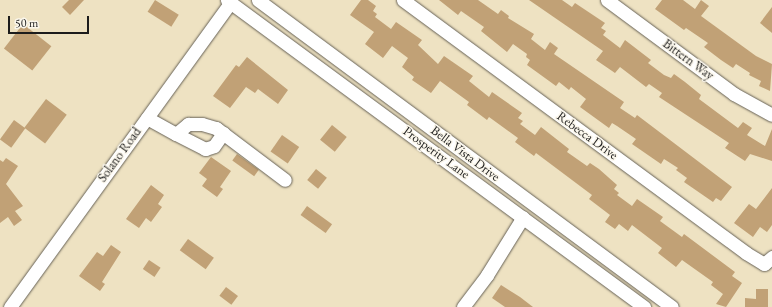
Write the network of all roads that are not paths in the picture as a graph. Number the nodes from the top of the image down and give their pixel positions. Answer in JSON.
{"nodes":[{"id":1,"x":258,"y":0,"type":"edge"},
{"id":2,"x":403,"y":0,"type":"edge"},
{"id":3,"x":607,"y":0,"type":"edge"},
{"id":4,"x":228,"y":1,"type":"edge"},
{"id":5,"x":772,"y":115,"type":"edge"},
{"id":6,"x":147,"y":118,"type":"junction"},
{"id":7,"x":223,"y":133,"type":"junction"},
{"id":8,"x":176,"y":134,"type":"junction"},
{"id":9,"x":285,"y":180,"type":"dead end"},
{"id":10,"x":523,"y":217,"type":"junction"},
{"id":11,"x":772,"y":257,"type":"edge"},
{"id":12,"x":10,"y":307,"type":"edge"},
{"id":13,"x":463,"y":307,"type":"edge"},
{"id":14,"x":644,"y":307,"type":"edge"},
{"id":15,"x":672,"y":307,"type":"edge"}],
"edges":[{"from":1,"to":15,"type":"street","name":"Bella Vista Drive"},
{"from":2,"to":11,"type":"street","name":"Rebecca Drive"},
{"from":3,"to":5,"type":"street","name":"Bittern Way"},
{"from":4,"to":6,"type":"street","name":"Solano Road"},
{"from":4,"to":10,"type":"street","name":"Prosperity Lane"},
{"from":6,"to":8,"type":"street"},
{"from":6,"to":12,"type":"street","name":"Solano Road"},
{"from":7,"to":8,"type":"street"},
{"from":7,"to":8,"type":"street"},
{"from":7,"to":9,"type":"street"},
{"from":10,"to":13,"type":"street"},
{"from":10,"to":14,"type":"street","name":"Prosperity Lane"}]}
